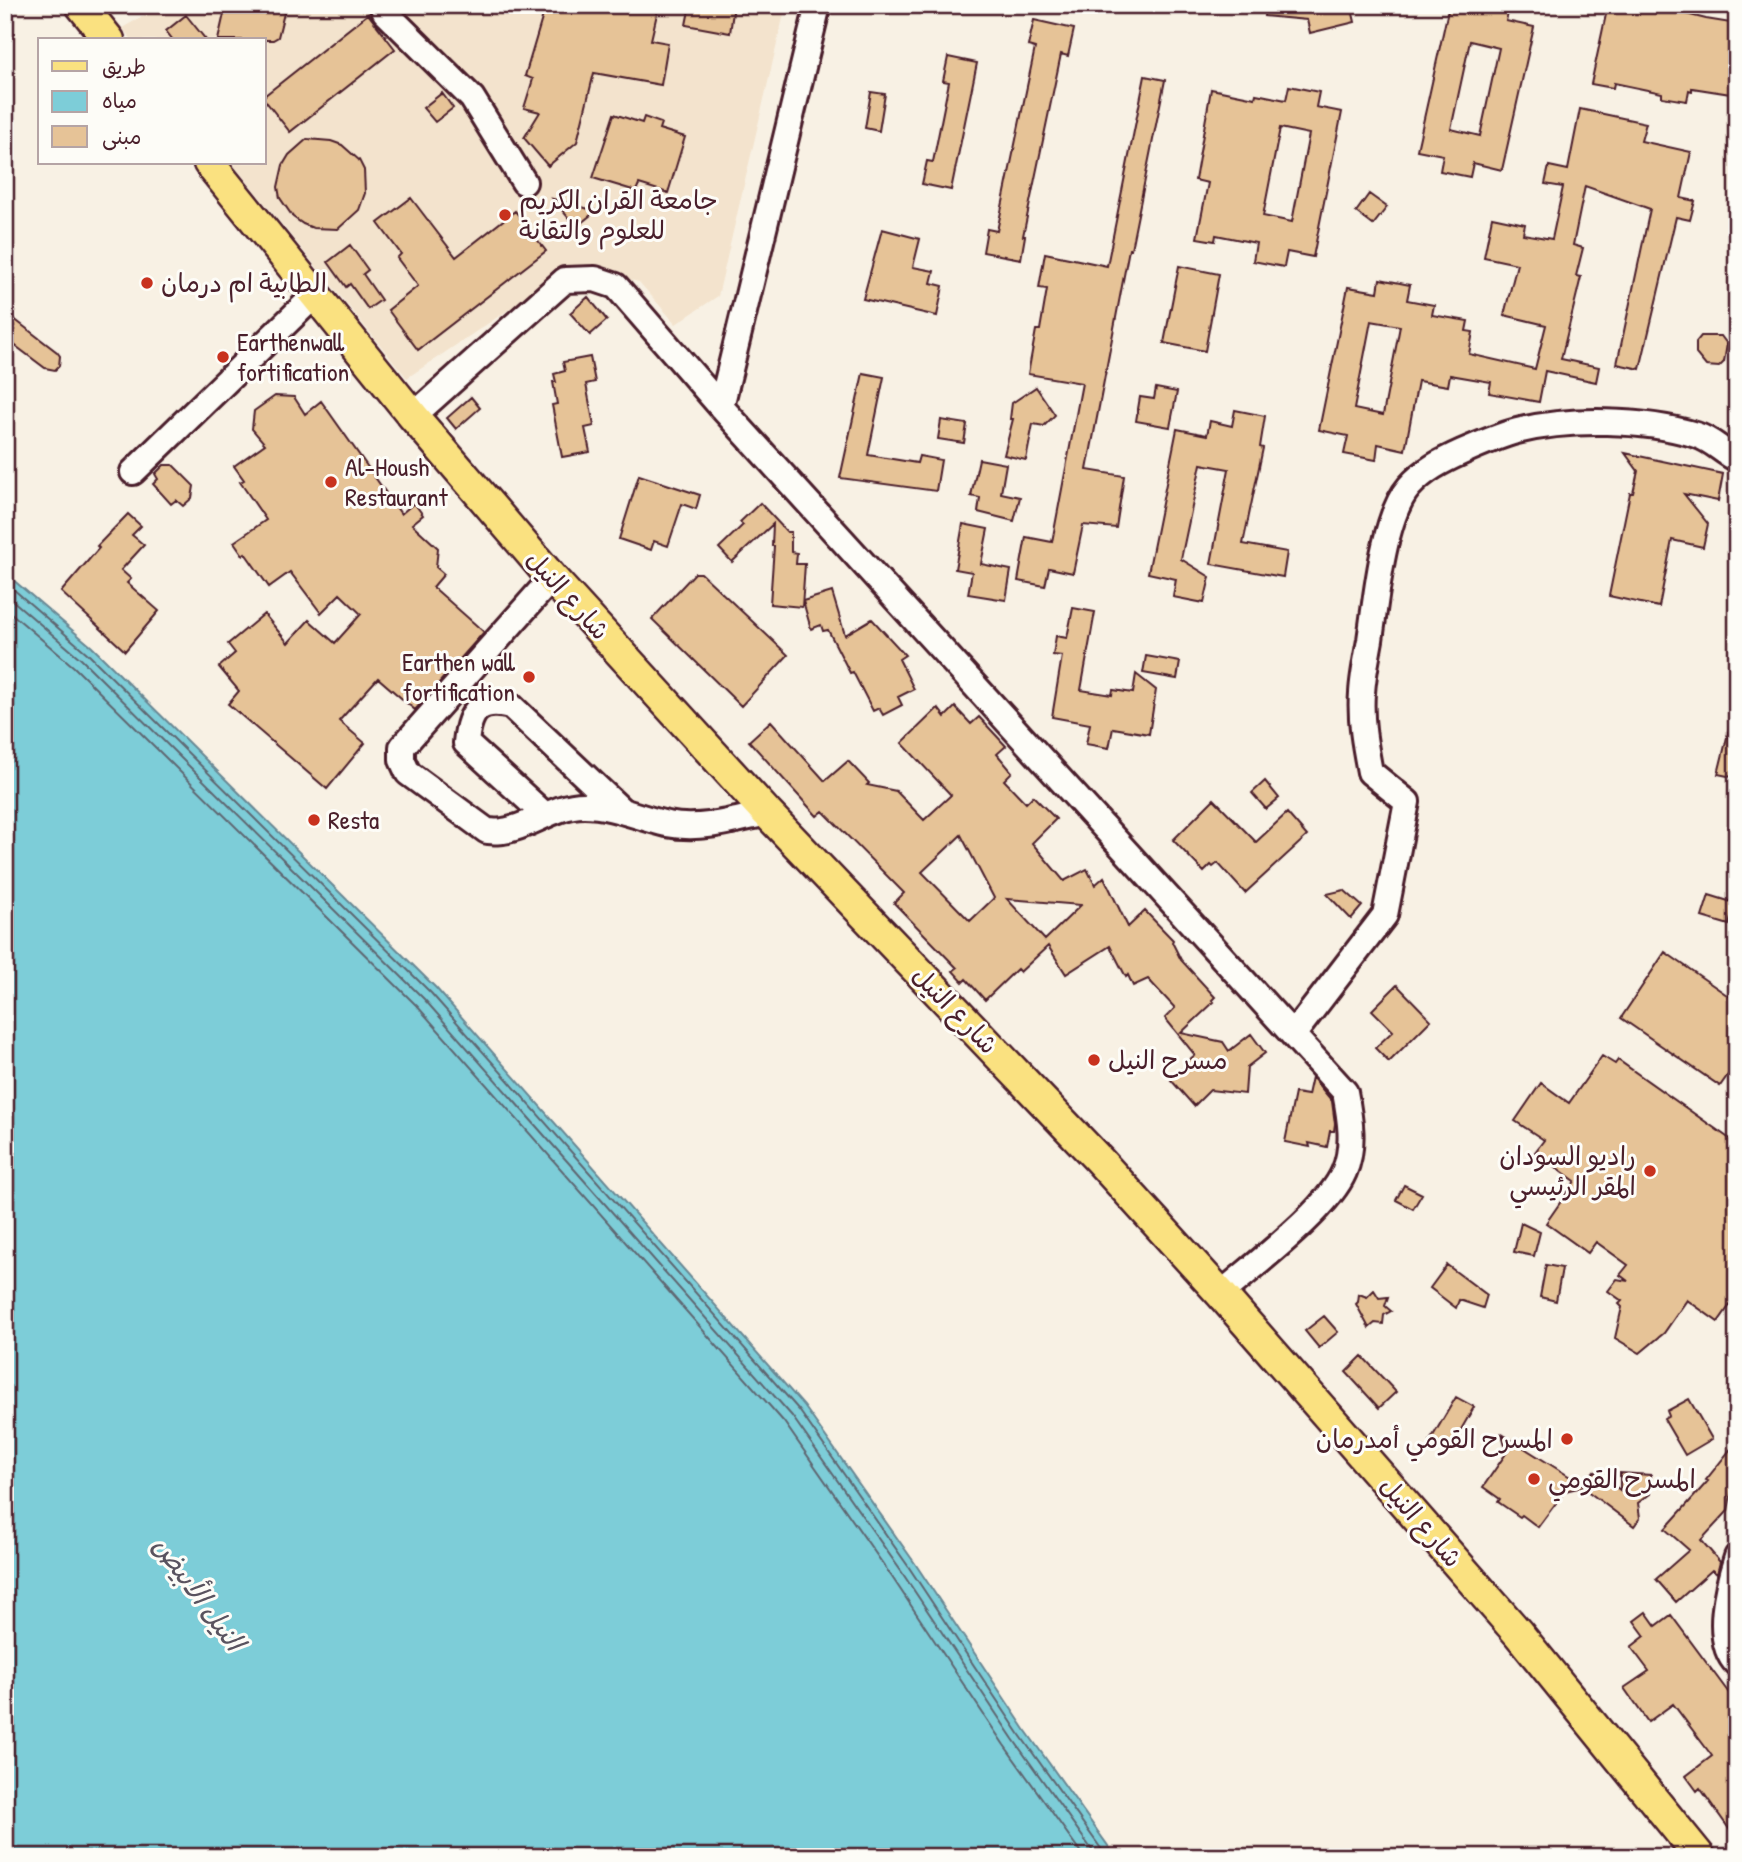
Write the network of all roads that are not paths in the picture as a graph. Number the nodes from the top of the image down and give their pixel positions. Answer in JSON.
{"nodes":[{"id":1,"x":81,"y":5,"type":"edge"},
{"id":2,"x":382,"y":5,"type":"edge"},
{"id":3,"x":818,"y":5,"type":"edge"},
{"id":4,"x":108,"y":38,"type":"edge"},
{"id":5,"x":210,"y":164,"type":"edge"},
{"id":6,"x":524,"y":182,"type":"dead end"},
{"id":7,"x":316,"y":294,"type":"junction"},
{"id":8,"x":721,"y":407,"type":"junction"},
{"id":9,"x":413,"y":416,"type":"junction"},
{"id":10,"x":1737,"y":459,"type":"edge"},
{"id":11,"x":133,"y":472,"type":"dead end"},
{"id":12,"x":552,"y":578,"type":"junction"},
{"id":13,"x":624,"y":812,"type":"junction"},
{"id":14,"x":768,"y":813,"type":"junction"},
{"id":15,"x":545,"y":815,"type":"junction"},
{"id":16,"x":1293,"y":1035,"type":"junction"},
{"id":17,"x":1221,"y":1294,"type":"junction"},
{"id":18,"x":1737,"y":1557,"type":"edge"},
{"id":19,"x":1737,"y":1664,"type":"edge"},
{"id":20,"x":1700,"y":1857,"type":"edge"}],
"edges":[{"from":1,"to":4,"type":"main road"},
{"from":2,"to":6,"type":"street"},
{"from":3,"to":8,"type":"street"},
{"from":5,"to":7,"type":"main road","name":"شارع النيل"},
{"from":7,"to":9,"type":"main road","name":"شارع النيل"},
{"from":7,"to":11,"type":"street"},
{"from":8,"to":9,"type":"street"},
{"from":8,"to":16,"type":"street"},
{"from":9,"to":12,"type":"main road","name":"شارع النيل"},
{"from":10,"to":16,"type":"street"},
{"from":12,"to":14,"type":"main road","name":"شارع النيل"},
{"from":12,"to":15,"type":"street"},
{"from":13,"to":14,"type":"street"},
{"from":13,"to":15,"type":"street"},
{"from":13,"to":15,"type":"street"},
{"from":14,"to":17,"type":"main road","name":"شارع النيل"},
{"from":16,"to":17,"type":"street"},
{"from":17,"to":20,"type":"main road","name":"شارع النيل"},
{"from":18,"to":19,"type":"street"}]}
